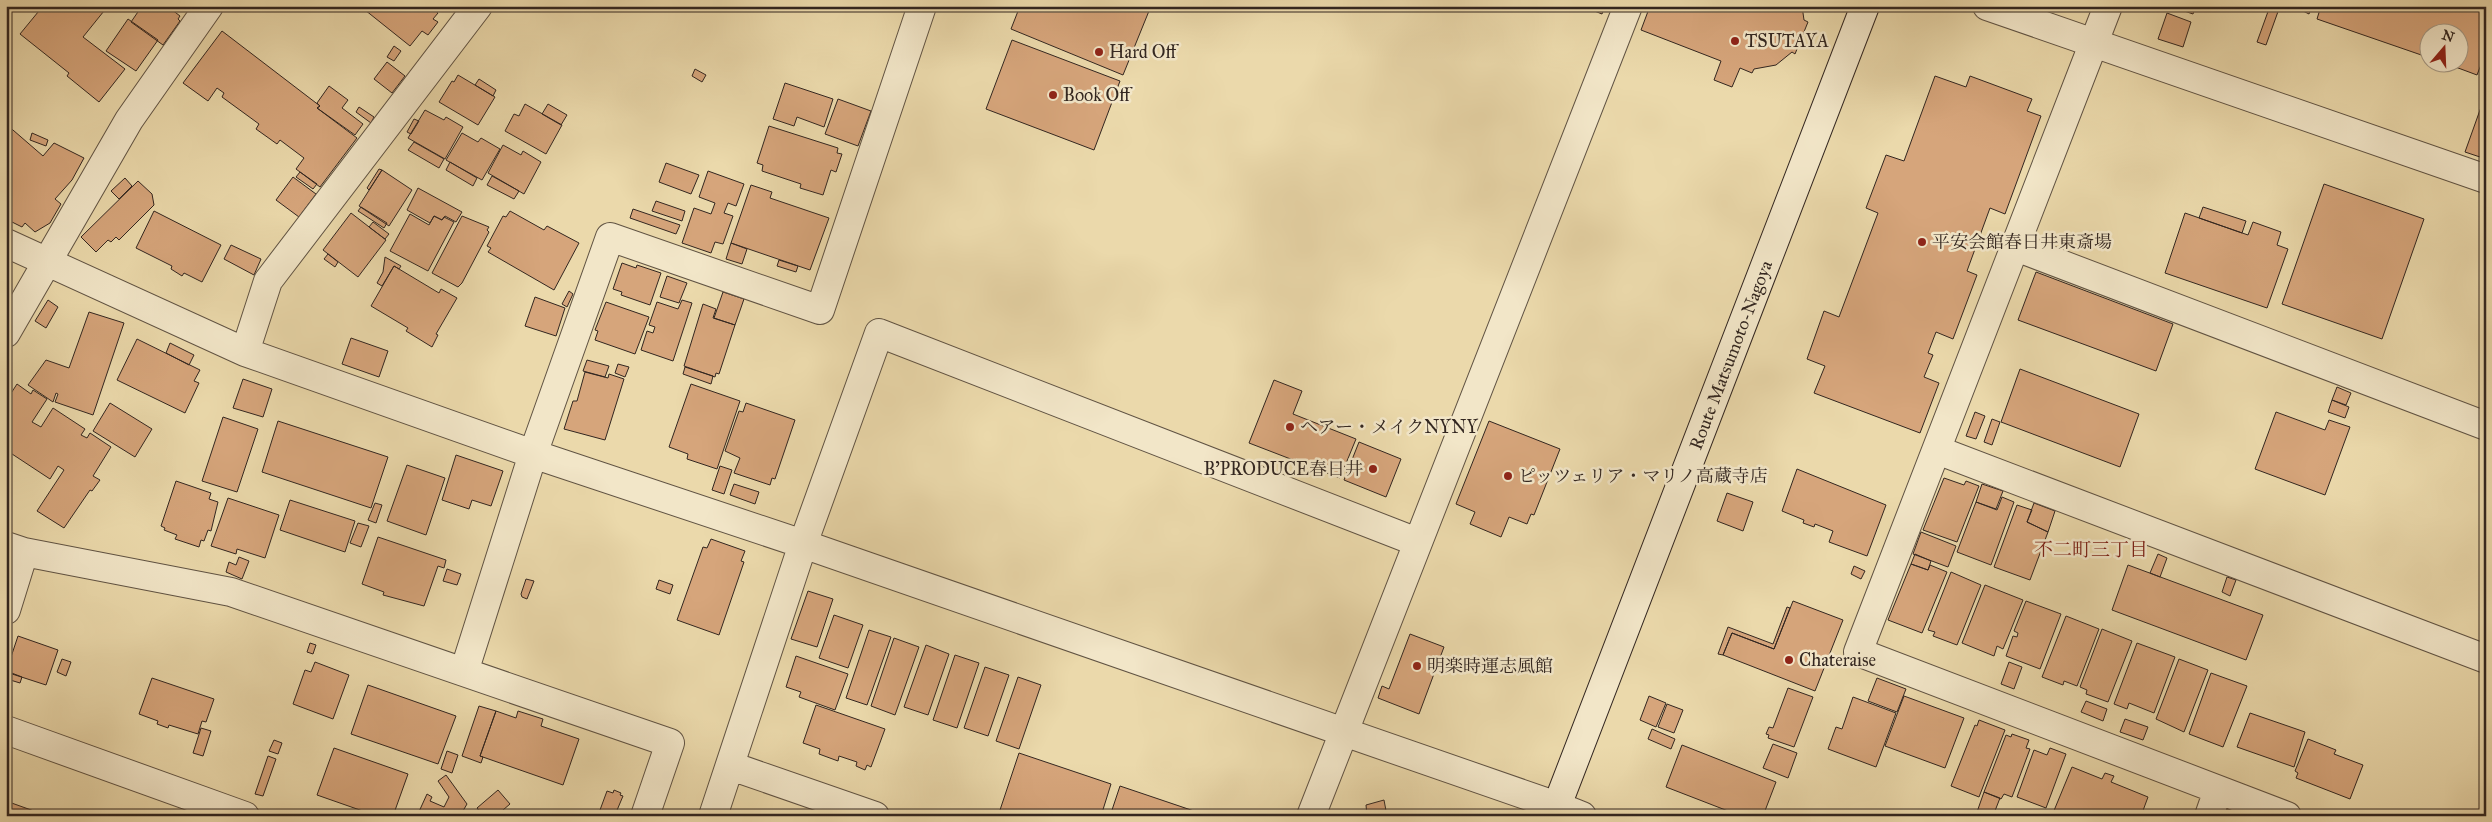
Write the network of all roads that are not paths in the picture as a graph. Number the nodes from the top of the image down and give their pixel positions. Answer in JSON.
{"nodes":[{"id":1,"x":210,"y":6,"type":"edge"},
{"id":2,"x":478,"y":6,"type":"edge"},
{"id":3,"x":922,"y":6,"type":"edge"},
{"id":4,"x":1628,"y":6,"type":"edge"},
{"id":5,"x":1865,"y":6,"type":"edge"},
{"id":6,"x":1987,"y":6,"type":"edge"},
{"id":7,"x":2108,"y":6,"type":"edge"},
{"id":8,"x":2094,"y":43,"type":"junction"},
{"id":9,"x":2486,"y":180,"type":"edge"},
{"id":10,"x":6,"y":243,"type":"edge"},
{"id":11,"x":2016,"y":247,"type":"junction"},
{"id":12,"x":48,"y":261,"type":"junction"},
{"id":13,"x":6,"y":333,"type":"edge"},
{"id":14,"x":245,"y":352,"type":"junction"},
{"id":15,"x":2486,"y":426,"type":"edge"},
{"id":16,"x":1937,"y":450,"type":"junction"},
{"id":17,"x":533,"y":454,"type":"junction"},
{"id":18,"x":1417,"y":542,"type":"junction"},
{"id":19,"x":803,"y":544,"type":"junction"},
{"id":20,"x":15,"y":549,"type":"edge"},
{"id":21,"x":6,"y":610,"type":"edge"},
{"id":22,"x":2486,"y":659,"type":"edge"},
{"id":23,"x":464,"y":672,"type":"junction"},
{"id":24,"x":6,"y":730,"type":"edge"},
{"id":25,"x":1344,"y":731,"type":"junction"},
{"id":26,"x":732,"y":766,"type":"junction"},
{"id":27,"x":2218,"y":790,"type":"junction"},
{"id":28,"x":1555,"y":811,"type":"edge"},
{"id":29,"x":245,"y":816,"type":"edge"},
{"id":30,"x":645,"y":816,"type":"edge"},
{"id":31,"x":714,"y":816,"type":"edge"},
{"id":32,"x":875,"y":816,"type":"edge"},
{"id":33,"x":1311,"y":816,"type":"edge"},
{"id":34,"x":1582,"y":816,"type":"edge"},
{"id":35,"x":2209,"y":816,"type":"edge"},
{"id":36,"x":2287,"y":816,"type":"edge"}],
"edges":[{"from":1,"to":12,"type":"street"},
{"from":2,"to":14,"type":"street"},
{"from":3,"to":17,"type":"street"},
{"from":4,"to":18,"type":"street"},
{"from":5,"to":28,"type":"street","name":"Route Matsumoto-Nagoya"},
{"from":6,"to":8,"type":"street"},
{"from":7,"to":8,"type":"street"},
{"from":8,"to":9,"type":"street"},
{"from":8,"to":11,"type":"street"},
{"from":10,"to":12,"type":"street"},
{"from":11,"to":15,"type":"street"},
{"from":11,"to":16,"type":"street"},
{"from":12,"to":13,"type":"street"},
{"from":12,"to":14,"type":"street"},
{"from":14,"to":17,"type":"street"},
{"from":16,"to":22,"type":"street"},
{"from":16,"to":27,"type":"street"},
{"from":17,"to":19,"type":"street"},
{"from":17,"to":23,"type":"street"},
{"from":18,"to":19,"type":"street"},
{"from":18,"to":25,"type":"street"},
{"from":19,"to":25,"type":"street"},
{"from":19,"to":26,"type":"street"},
{"from":20,"to":21,"type":"street"},
{"from":20,"to":23,"type":"street"},
{"from":23,"to":30,"type":"street"},
{"from":24,"to":29,"type":"street"},
{"from":25,"to":28,"type":"street"},
{"from":25,"to":33,"type":"street"},
{"from":26,"to":31,"type":"street"},
{"from":26,"to":32,"type":"street"},
{"from":27,"to":35,"type":"street"},
{"from":27,"to":36,"type":"street"},
{"from":28,"to":34,"type":"street"}]}
